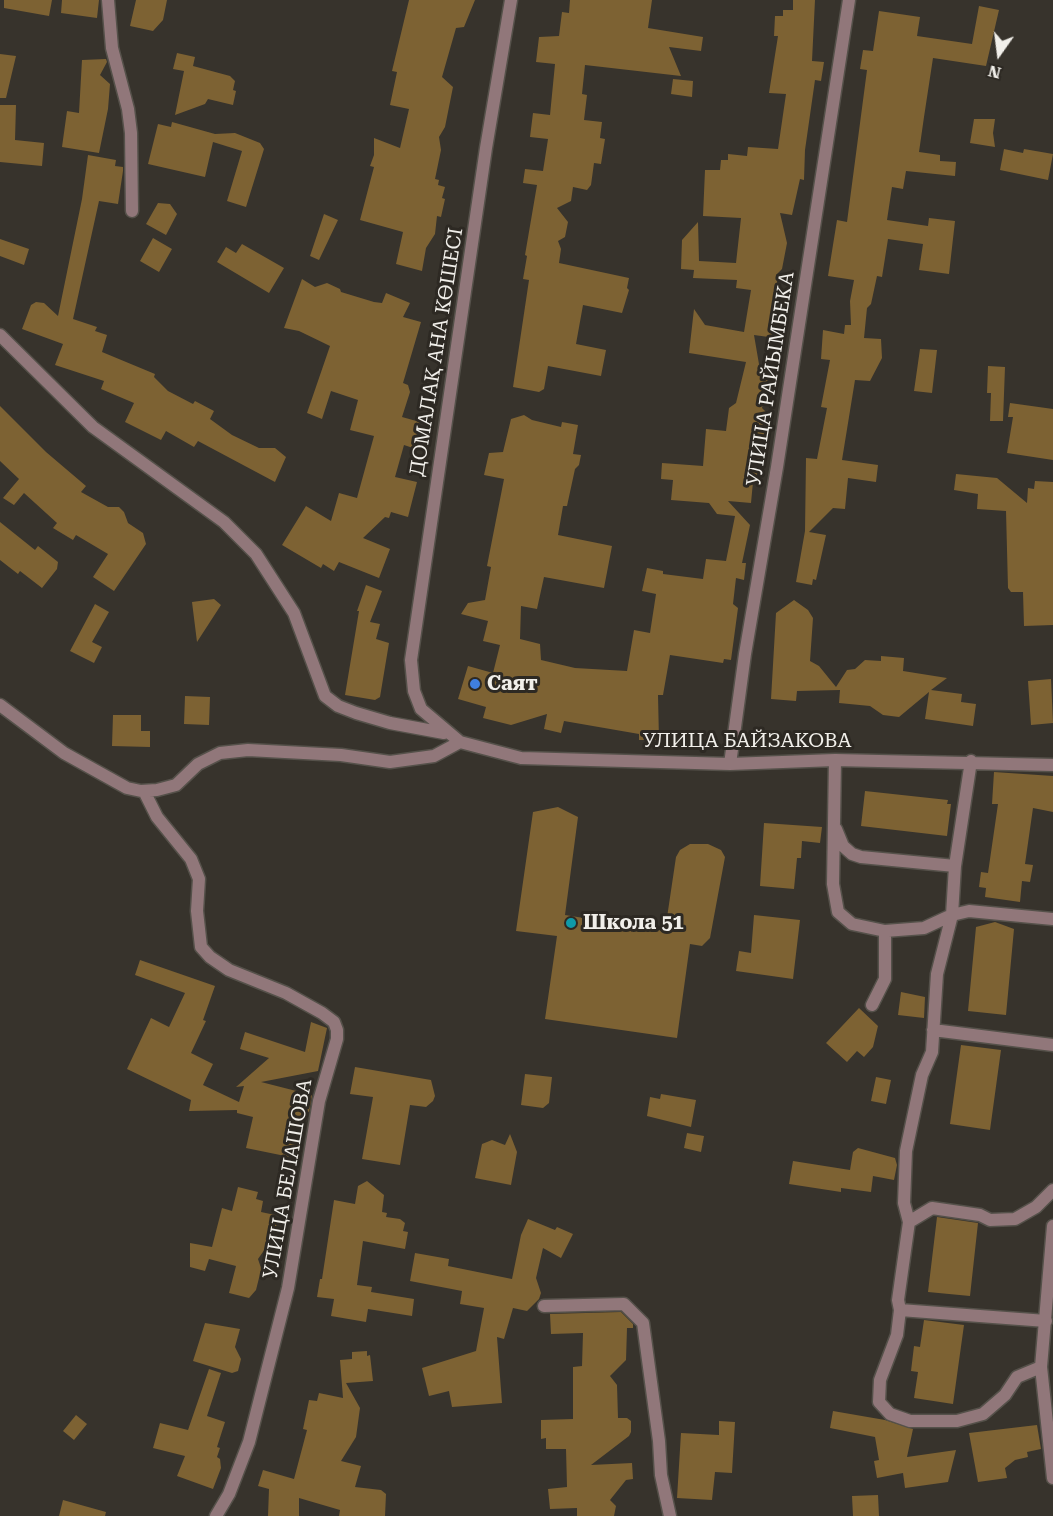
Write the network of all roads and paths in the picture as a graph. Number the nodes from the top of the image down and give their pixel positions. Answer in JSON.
{"nodes":[{"id":1,"x":108,"y":0,"type":"edge"},
{"id":2,"x":511,"y":0,"type":"edge"},
{"id":3,"x":849,"y":0,"type":"edge"},
{"id":4,"x":132,"y":211,"type":"dead end"},
{"id":5,"x":0,"y":335,"type":"edge"},
{"id":6,"x":0,"y":705,"type":"edge"},
{"id":7,"x":421,"y":709,"type":"joint"},
{"id":8,"x":446,"y":733,"type":"junction"},
{"id":9,"x":460,"y":742,"type":"junction"},
{"id":10,"x":835,"y":760,"type":"junction"},
{"id":11,"x":971,"y":762,"type":"junction"},
{"id":12,"x":730,"y":764,"type":"junction"},
{"id":13,"x":1053,"y":765,"type":"edge"},
{"id":14,"x":144,"y":791,"type":"junction"},
{"id":15,"x":835,"y":827,"type":"junction"},
{"id":16,"x":955,"y":866,"type":"junction"},
{"id":17,"x":952,"y":915,"type":"junction"},
{"id":18,"x":1053,"y":919,"type":"edge"},
{"id":19,"x":885,"y":931,"type":"junction"},
{"id":20,"x":872,"y":1005,"type":"dead end"},
{"id":21,"x":933,"y":1030,"type":"junction"},
{"id":22,"x":1053,"y":1045,"type":"edge"},
{"id":23,"x":1053,"y":1190,"type":"edge"},
{"id":24,"x":909,"y":1222,"type":"junction"},
{"id":25,"x":1053,"y":1226,"type":"edge"},
{"id":26,"x":544,"y":1306,"type":"dead end"},
{"id":27,"x":900,"y":1310,"type":"junction"},
{"id":28,"x":1046,"y":1321,"type":"junction"},
{"id":29,"x":1041,"y":1367,"type":"junction"},
{"id":30,"x":1053,"y":1478,"type":"edge"},
{"id":31,"x":216,"y":1516,"type":"edge"},
{"id":32,"x":670,"y":1516,"type":"edge"}],
"edges":[{"from":1,"to":4,"type":"street"},
{"from":2,"to":7,"type":"street","name":"ДОМАЛАҚ АНА КӨШЕСІ"},
{"from":3,"to":12,"type":"street","name":"УЛИЦА РАЙЫМБЕКА"},
{"from":5,"to":8,"type":"street","name":"УЛИЦА БАЙЗАКОВА"},
{"from":6,"to":14,"type":"street"},
{"from":7,"to":8,"type":"street","name":"УЛИЦА БАЙЗАКОВА"},
{"from":8,"to":9,"type":"street","name":"УЛИЦА БАЙЗАКОВА"},
{"from":9,"to":12,"type":"street","name":"УЛИЦА БАЙЗАКОВА"},
{"from":9,"to":14,"type":"street"},
{"from":10,"to":11,"type":"street","name":"УЛИЦА БАЙЗАКОВА"},
{"from":10,"to":12,"type":"street","name":"УЛИЦА БАЙЗАКОВА"},
{"from":10,"to":15,"type":"street"},
{"from":11,"to":13,"type":"street","name":"УЛИЦА БАЙЗАКОВА"},
{"from":11,"to":16,"type":"street"},
{"from":14,"to":31,"type":"street","name":"УЛИЦА БЕЛАШОВА"},
{"from":15,"to":16,"type":"street"},
{"from":15,"to":19,"type":"street"},
{"from":16,"to":17,"type":"street"},
{"from":17,"to":18,"type":"street"},
{"from":17,"to":19,"type":"street"},
{"from":17,"to":21,"type":"street"},
{"from":19,"to":20,"type":"street"},
{"from":21,"to":22,"type":"street"},
{"from":21,"to":24,"type":"street"},
{"from":23,"to":24,"type":"street"},
{"from":24,"to":27,"type":"street"},
{"from":25,"to":28,"type":"street"},
{"from":26,"to":32,"type":"street"},
{"from":27,"to":28,"type":"street"},
{"from":27,"to":29,"type":"street"},
{"from":28,"to":29,"type":"street"},
{"from":29,"to":30,"type":"street"}]}
